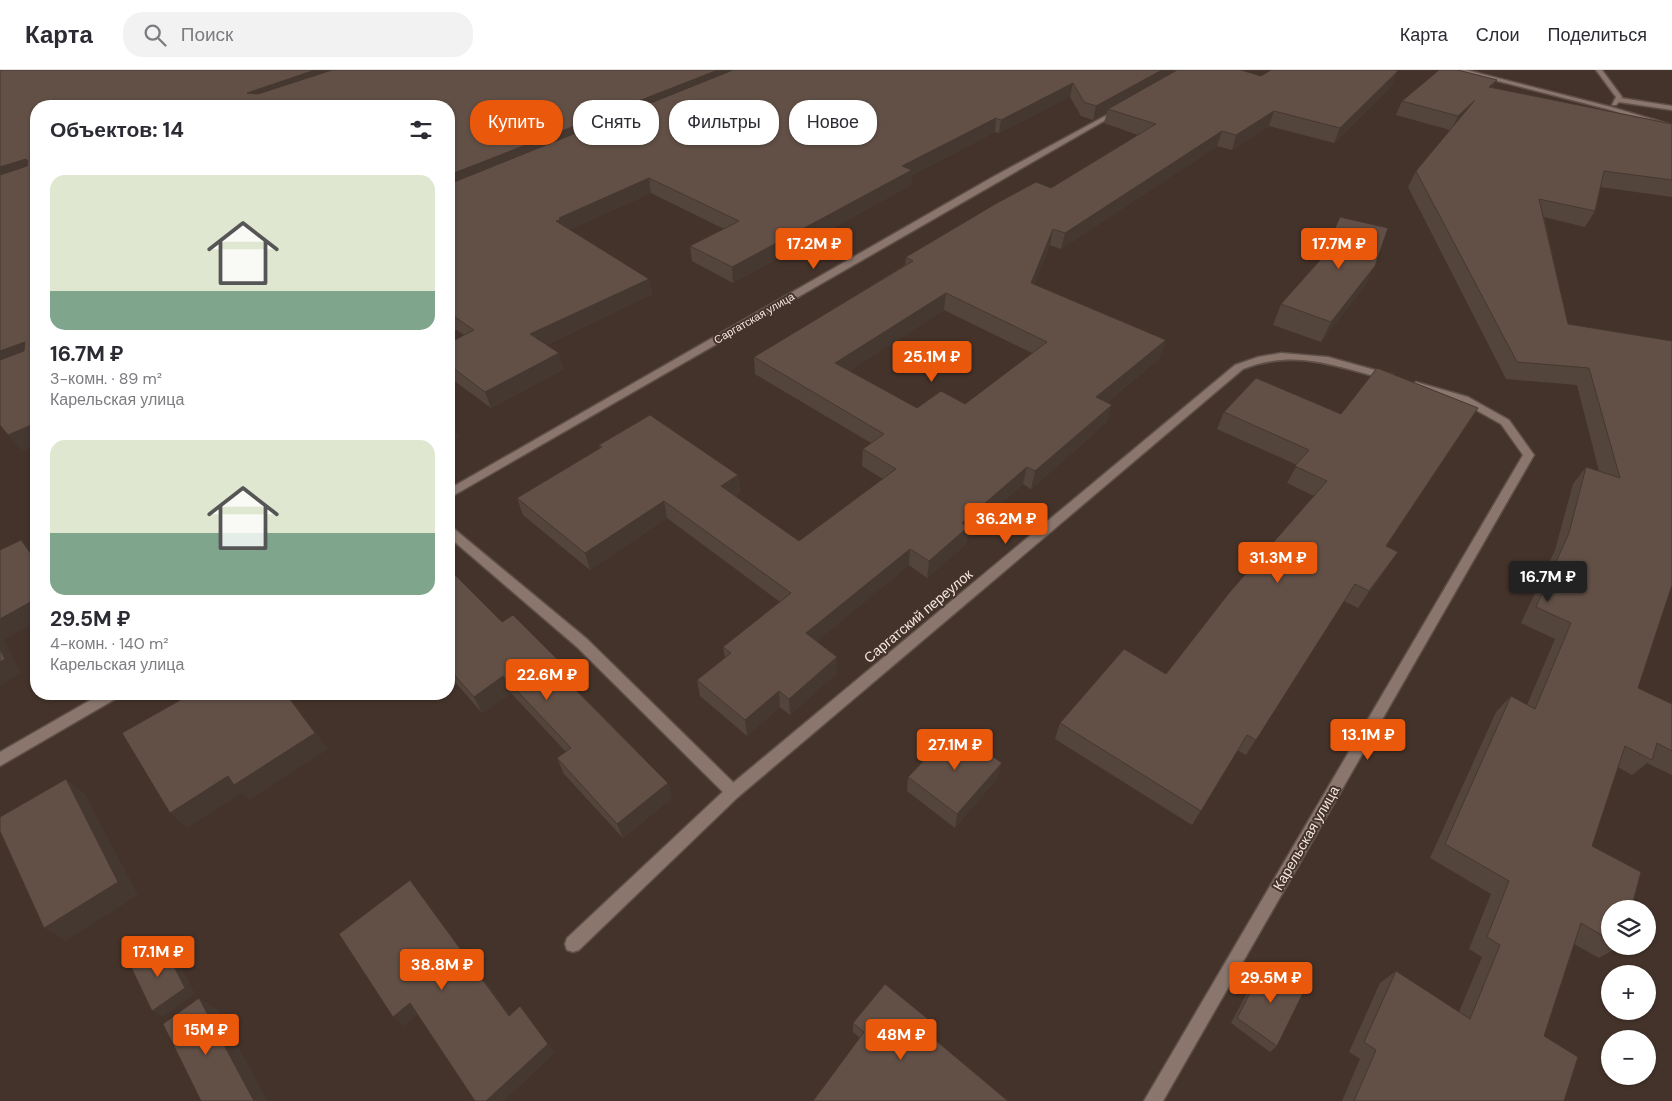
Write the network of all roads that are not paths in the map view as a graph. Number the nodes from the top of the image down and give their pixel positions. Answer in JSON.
{"nodes":[{"id":1,"x":1458,"y":70,"type":"edge"},
{"id":2,"x":1599,"y":70,"type":"edge"},
{"id":3,"x":1618,"y":100,"type":"junction"},
{"id":4,"x":1132,"y":103,"type":"edge"},
{"id":5,"x":1609,"y":108,"type":"junction"},
{"id":6,"x":1672,"y":108,"type":"edge"},
{"id":7,"x":1672,"y":127,"type":"edge"},
{"id":8,"x":1505,"y":422,"type":"joint"},
{"id":9,"x":455,"y":491,"type":"edge"},
{"id":10,"x":455,"y":536,"type":"edge"},
{"id":11,"x":102,"y":700,"type":"edge"},
{"id":12,"x":0,"y":760,"type":"edge"},
{"id":13,"x":733,"y":792,"type":"junction"},
{"id":14,"x":573,"y":944,"type":"dead end"},
{"id":15,"x":1153,"y":1101,"type":"edge"}],
"edges":[{"from":1,"to":5,"type":"street"},
{"from":2,"to":3,"type":"street"},
{"from":3,"to":5,"type":"street"},
{"from":3,"to":6,"type":"street"},
{"from":4,"to":9,"type":"street","name":"Саргатская улица"},
{"from":5,"to":7,"type":"street"},
{"from":8,"to":13,"type":"street","name":"Саргатский переулок"},
{"from":8,"to":15,"type":"street","name":"Карельская улица"},
{"from":10,"to":13,"type":"street"},
{"from":11,"to":12,"type":"street"},
{"from":13,"to":14,"type":"street","name":"Саргатский переулок"}]}
